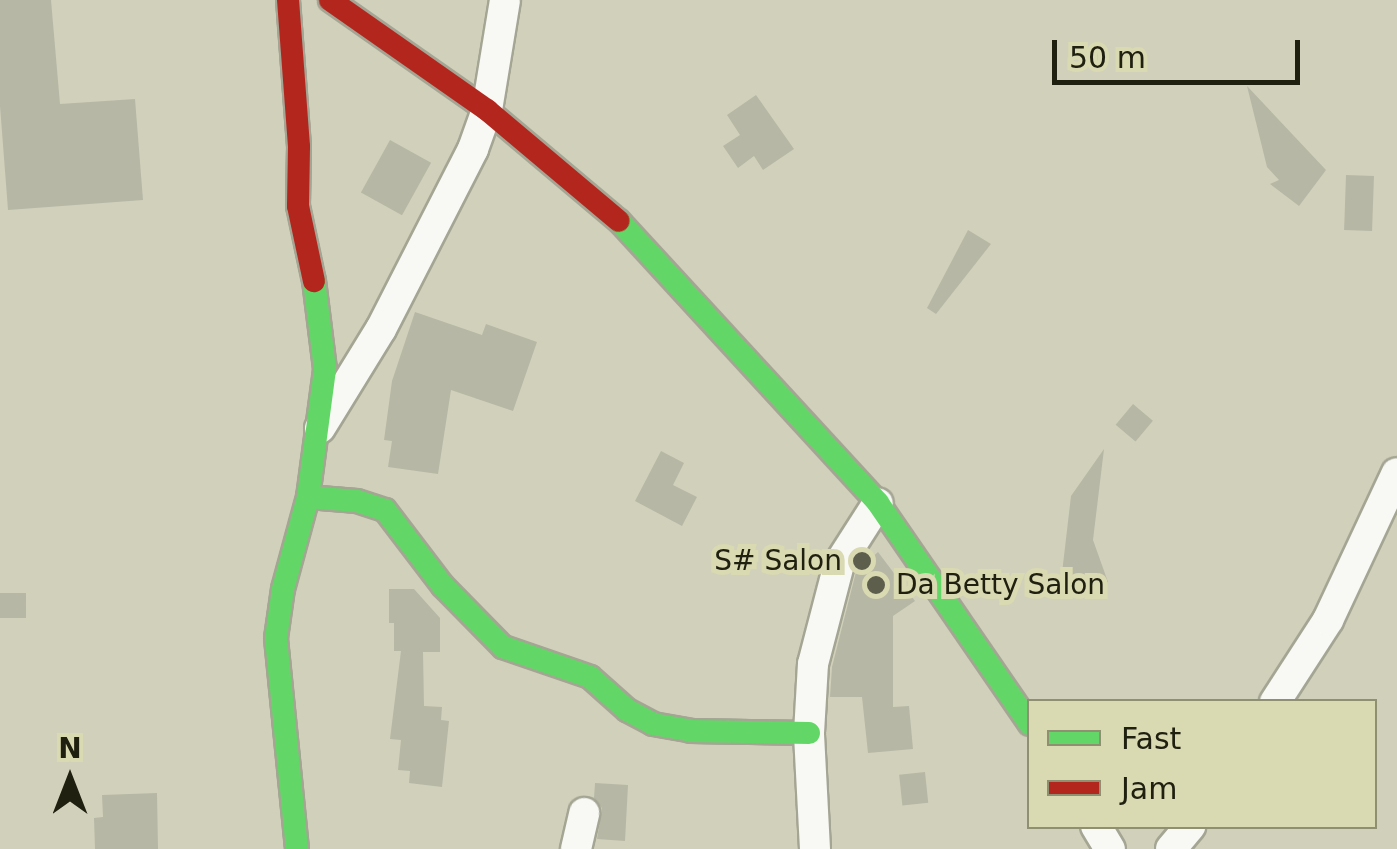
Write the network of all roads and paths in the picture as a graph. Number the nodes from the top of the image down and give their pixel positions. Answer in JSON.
{"nodes":[{"id":1,"x":288,"y":0,"type":"edge"},
{"id":2,"x":330,"y":0,"type":"edge"},
{"id":3,"x":505,"y":0,"type":"edge"},
{"id":4,"x":487,"y":110,"type":"junction"},
{"id":5,"x":314,"y":437,"type":"junction"},
{"id":6,"x":1397,"y":473,"type":"edge"},
{"id":7,"x":308,"y":497,"type":"junction"},
{"id":8,"x":878,"y":503,"type":"junction"},
{"id":9,"x":1277,"y":699,"type":"edge"},
{"id":10,"x":1027,"y":720,"type":"edge"},
{"id":11,"x":809,"y":733,"type":"junction"},
{"id":12,"x":584,"y":813,"type":"dead end"},
{"id":13,"x":1188,"y":829,"type":"edge"},
{"id":14,"x":297,"y":849,"type":"edge"},
{"id":15,"x":576,"y":849,"type":"edge"},
{"id":16,"x":815,"y":849,"type":"edge"},
{"id":17,"x":1171,"y":849,"type":"edge"}],
"edges":[{"from":1,"to":5,"type":"street"},
{"from":2,"to":4,"type":"street"},
{"from":3,"to":4,"type":"street"},
{"from":4,"to":5,"type":"street"},
{"from":4,"to":8,"type":"street"},
{"from":5,"to":7,"type":"street"},
{"from":6,"to":9,"type":"street"},
{"from":7,"to":11,"type":"street"},
{"from":7,"to":14,"type":"street"},
{"from":8,"to":10,"type":"street"},
{"from":8,"to":11,"type":"street"},
{"from":11,"to":16,"type":"street"},
{"from":12,"to":15,"type":"street"},
{"from":13,"to":17,"type":"street"}]}
